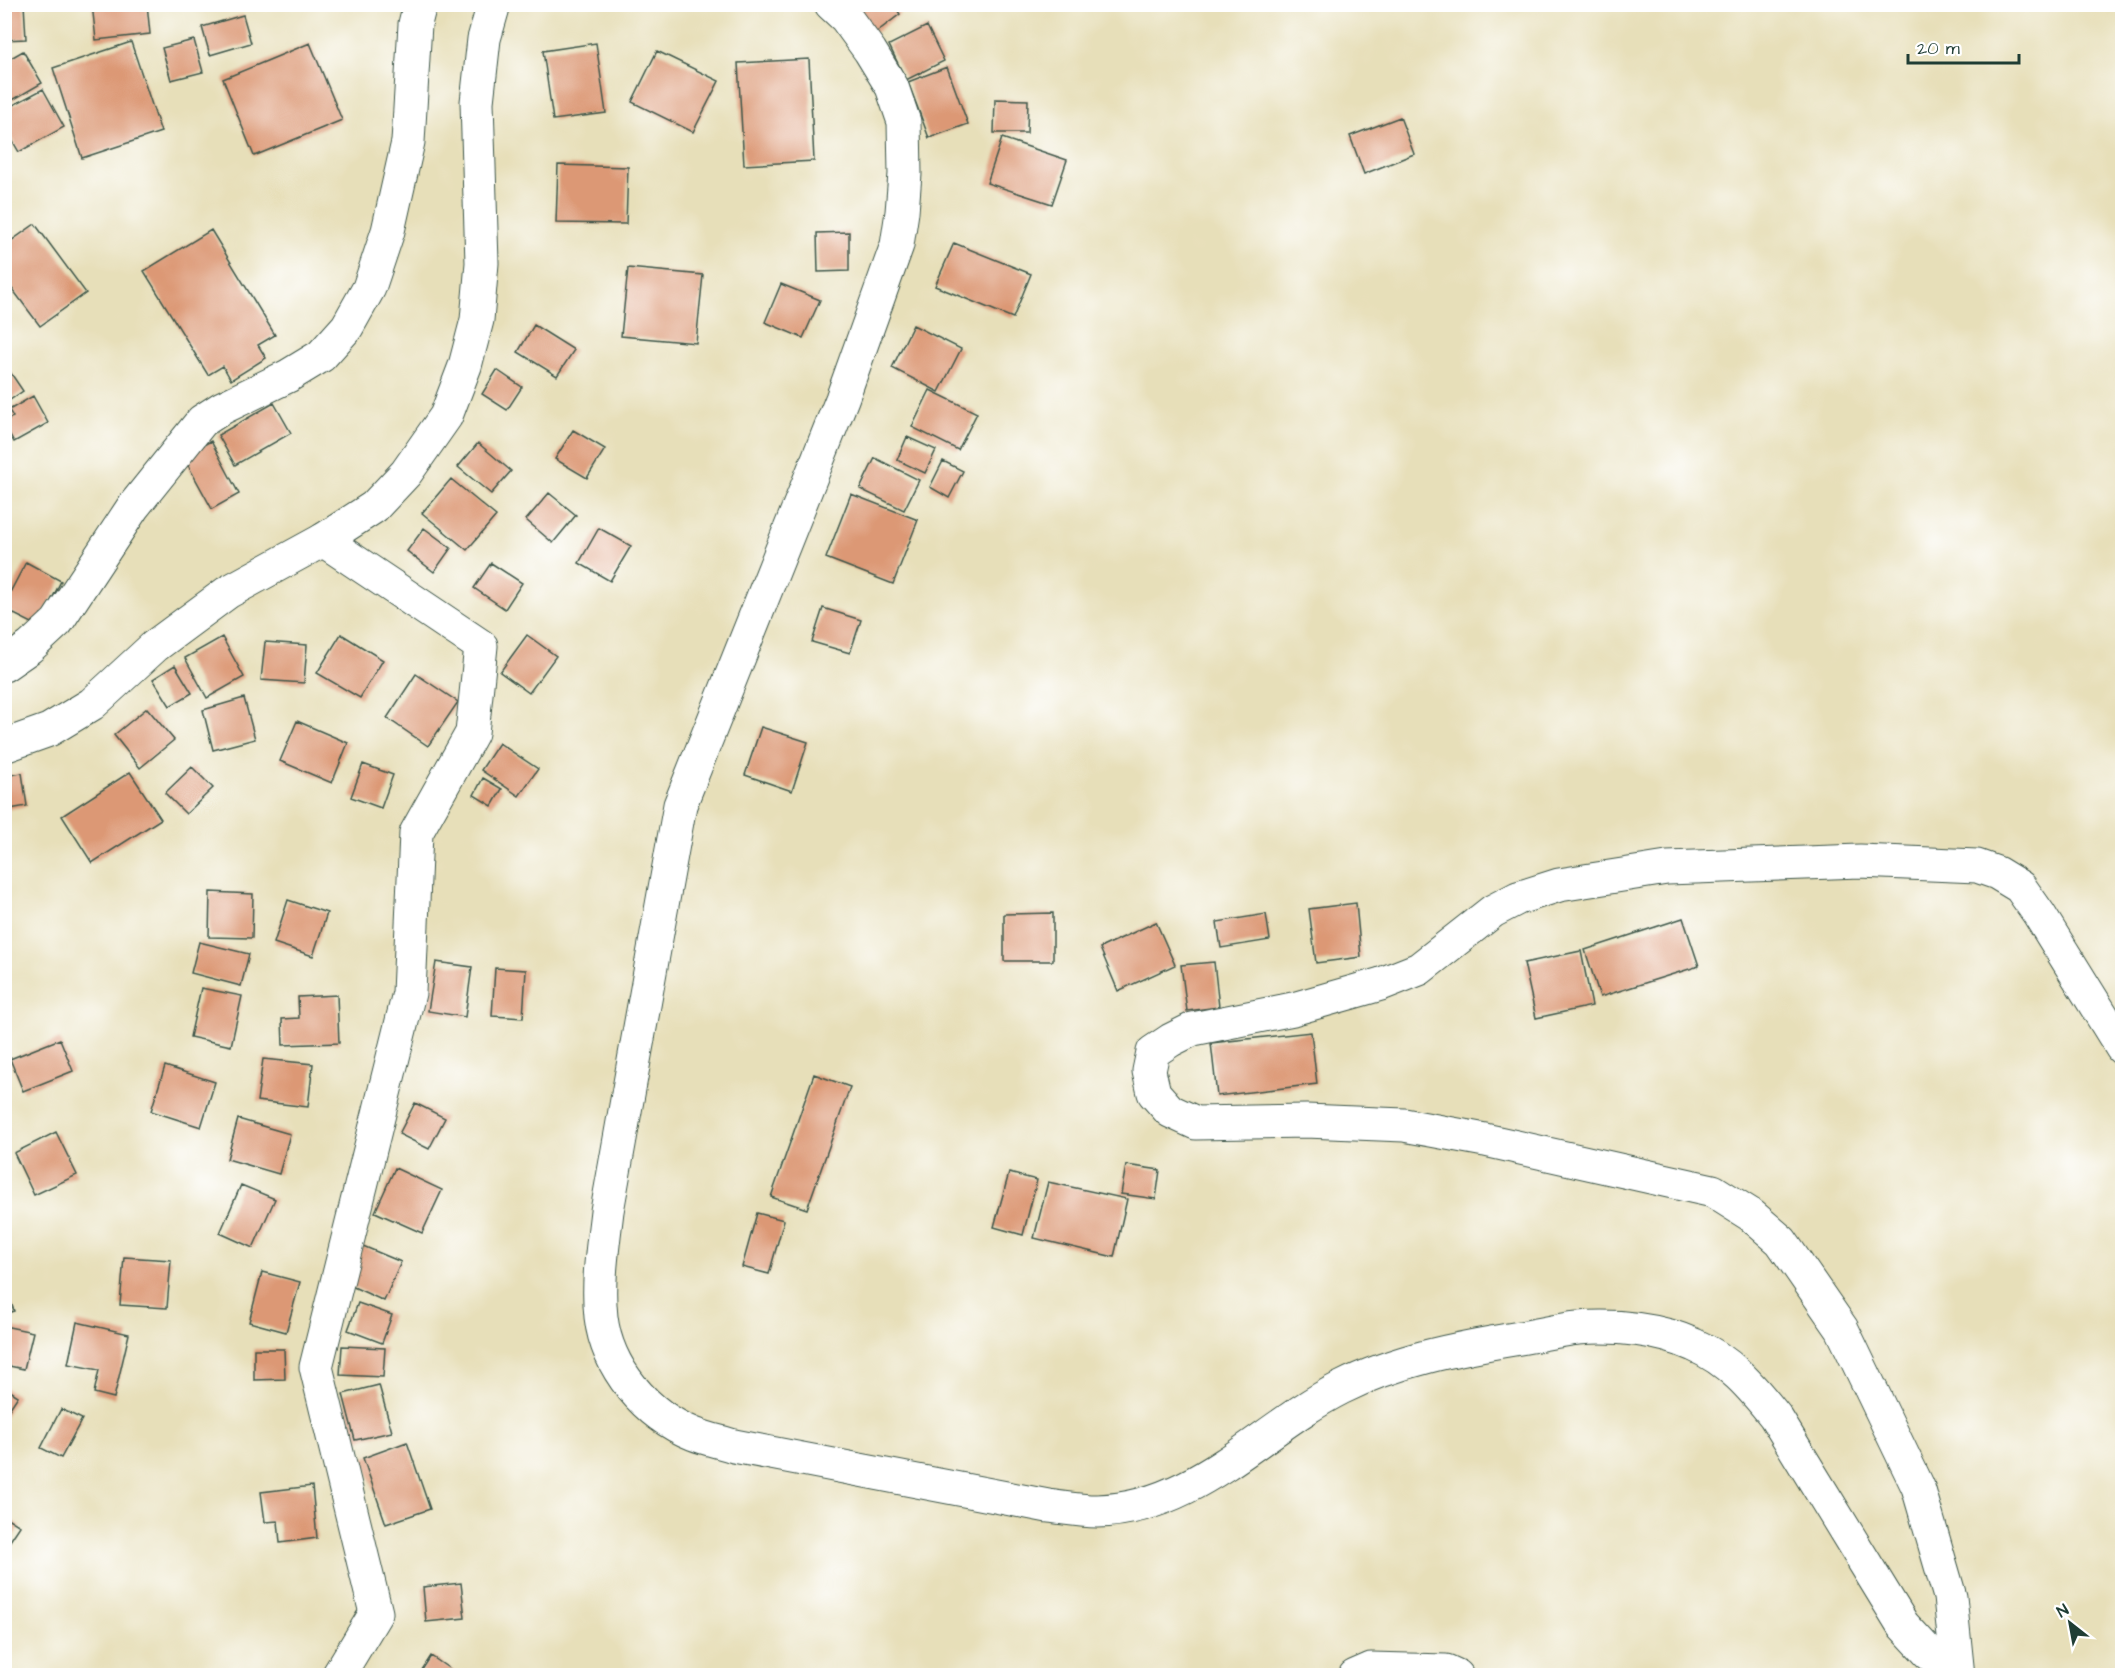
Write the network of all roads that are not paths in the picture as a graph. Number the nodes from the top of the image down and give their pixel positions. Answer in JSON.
{"nodes":[{"id":1,"x":420,"y":4,"type":"edge"},
{"id":2,"x":494,"y":4,"type":"edge"},
{"id":3,"x":831,"y":4,"type":"edge"},
{"id":4,"x":323,"y":540,"type":"junction"},
{"id":5,"x":4,"y":665,"type":"edge"},
{"id":6,"x":4,"y":746,"type":"edge"},
{"id":7,"x":2122,"y":1048,"type":"edge"},
{"id":8,"x":338,"y":1676,"type":"edge"},
{"id":9,"x":1355,"y":1676,"type":"edge"},
{"id":10,"x":1457,"y":1676,"type":"edge"},
{"id":11,"x":1958,"y":1676,"type":"edge"}],
"edges":[{"from":1,"to":5,"type":"main road"},
{"from":2,"to":4,"type":"main road"},
{"from":3,"to":11,"type":"main road"},
{"from":4,"to":6,"type":"main road"},
{"from":4,"to":8,"type":"main road"},
{"from":7,"to":11,"type":"main road"},
{"from":9,"to":10,"type":"main road"}]}
